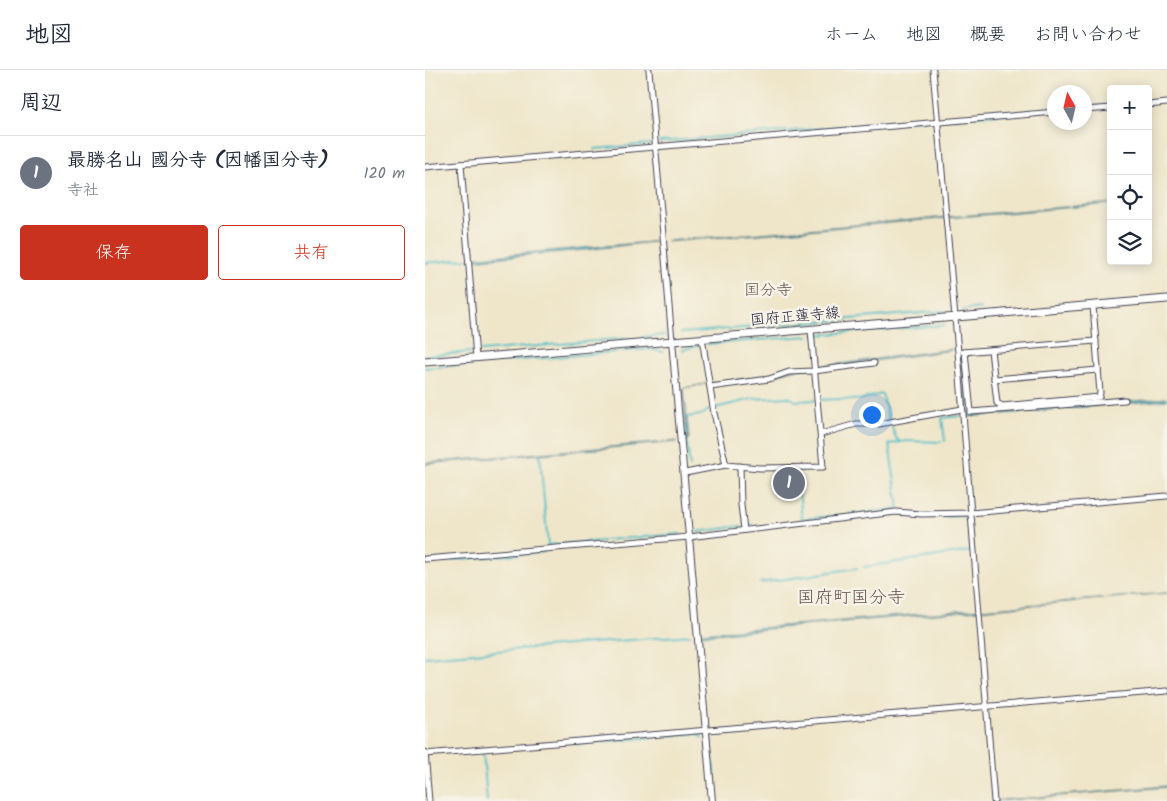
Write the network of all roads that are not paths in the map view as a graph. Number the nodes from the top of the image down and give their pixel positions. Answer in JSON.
{"nodes":[{"id":1,"x":649,"y":70,"type":"edge"},
{"id":2,"x":933,"y":70,"type":"edge"},
{"id":3,"x":1167,"y":103,"type":"edge"},
{"id":4,"x":1152,"y":105,"type":"edge"},
{"id":5,"x":1107,"y":108,"type":"edge"},
{"id":6,"x":1092,"y":109,"type":"edge"},
{"id":7,"x":1047,"y":113,"type":"edge"},
{"id":8,"x":937,"y":122,"type":"junction"},
{"id":9,"x":656,"y":146,"type":"junction"},
{"id":10,"x":461,"y":164,"type":"junction"},
{"id":11,"x":425,"y":166,"type":"edge"},
{"id":12,"x":1167,"y":299,"type":"edge"},
{"id":13,"x":1093,"y":306,"type":"junction"},
{"id":14,"x":955,"y":318,"type":"junction"},
{"id":15,"x":811,"y":330,"type":"junction"},
{"id":16,"x":702,"y":338,"type":"junction"},
{"id":17,"x":672,"y":341,"type":"junction"},
{"id":18,"x":1096,"y":341,"type":"junction"},
{"id":19,"x":991,"y":350,"type":"junction"},
{"id":20,"x":958,"y":352,"type":"junction"},
{"id":21,"x":965,"y":352,"type":"junction"},
{"id":22,"x":476,"y":358,"type":"junction"},
{"id":23,"x":425,"y":362,"type":"edge"},
{"id":24,"x":874,"y":363,"type":"dead end"},
{"id":25,"x":1098,"y":370,"type":"junction"},
{"id":26,"x":814,"y":371,"type":"junction"},
{"id":27,"x":994,"y":379,"type":"junction"},
{"id":28,"x":710,"y":387,"type":"junction"},
{"id":29,"x":1125,"y":400,"type":"dead end"},
{"id":30,"x":962,"y":409,"type":"junction"},
{"id":31,"x":821,"y":434,"type":"junction"},
{"id":32,"x":726,"y":465,"type":"junction"},
{"id":33,"x":740,"y":466,"type":"junction"},
{"id":34,"x":685,"y":473,"type":"junction"},
{"id":35,"x":1167,"y":496,"type":"edge"},
{"id":36,"x":970,"y":513,"type":"junction"},
{"id":37,"x":744,"y":530,"type":"junction"},
{"id":38,"x":689,"y":537,"type":"junction"},
{"id":39,"x":425,"y":559,"type":"edge"},
{"id":40,"x":1167,"y":691,"type":"edge"},
{"id":41,"x":986,"y":705,"type":"junction"},
{"id":42,"x":705,"y":730,"type":"junction"},
{"id":43,"x":425,"y":753,"type":"edge"},
{"id":44,"x":429,"y":801,"type":"edge"},
{"id":45,"x":712,"y":801,"type":"edge"},
{"id":46,"x":995,"y":801,"type":"edge"}],
"edges":[{"from":1,"to":9,"type":"street"},
{"from":2,"to":8,"type":"street"},
{"from":3,"to":4,"type":"street"},
{"from":5,"to":6,"type":"street"},
{"from":7,"to":8,"type":"street"},
{"from":8,"to":9,"type":"street"},
{"from":8,"to":14,"type":"street"},
{"from":9,"to":10,"type":"street"},
{"from":9,"to":17,"type":"street"},
{"from":10,"to":11,"type":"street"},
{"from":10,"to":22,"type":"street"},
{"from":12,"to":13,"type":"main road","name":"国府正蓮寺線"},
{"from":13,"to":14,"type":"main road","name":"国府正蓮寺線"},
{"from":13,"to":18,"type":"street"},
{"from":14,"to":15,"type":"main road","name":"国府正蓮寺線"},
{"from":14,"to":20,"type":"street"},
{"from":15,"to":16,"type":"main road","name":"国府正蓮寺線"},
{"from":15,"to":26,"type":"street"},
{"from":16,"to":17,"type":"main road","name":"国府正蓮寺線"},
{"from":16,"to":28,"type":"street"},
{"from":17,"to":22,"type":"main road","name":"国府正蓮寺線"},
{"from":17,"to":34,"type":"street"},
{"from":18,"to":19,"type":"street"},
{"from":18,"to":25,"type":"street"},
{"from":19,"to":21,"type":"street"},
{"from":19,"to":27,"type":"street"},
{"from":20,"to":21,"type":"street"},
{"from":20,"to":30,"type":"street"},
{"from":21,"to":29,"type":"street"},
{"from":22,"to":23,"type":"main road","name":"国府正蓮寺線"},
{"from":24,"to":26,"type":"street"},
{"from":25,"to":27,"type":"street"},
{"from":25,"to":27,"type":"street"},
{"from":26,"to":28,"type":"street"},
{"from":26,"to":31,"type":"street"},
{"from":28,"to":32,"type":"street"},
{"from":30,"to":31,"type":"street"},
{"from":30,"to":36,"type":"street"},
{"from":31,"to":33,"type":"street"},
{"from":32,"to":33,"type":"street"},
{"from":32,"to":34,"type":"street"},
{"from":33,"to":37,"type":"street"},
{"from":34,"to":38,"type":"street"},
{"from":35,"to":36,"type":"street"},
{"from":36,"to":37,"type":"street"},
{"from":36,"to":41,"type":"street"},
{"from":37,"to":38,"type":"street"},
{"from":38,"to":39,"type":"street"},
{"from":38,"to":42,"type":"street"},
{"from":40,"to":41,"type":"street"},
{"from":41,"to":42,"type":"street"},
{"from":41,"to":46,"type":"street"},
{"from":42,"to":43,"type":"street"},
{"from":42,"to":45,"type":"street"},
{"from":43,"to":44,"type":"street"}]}
